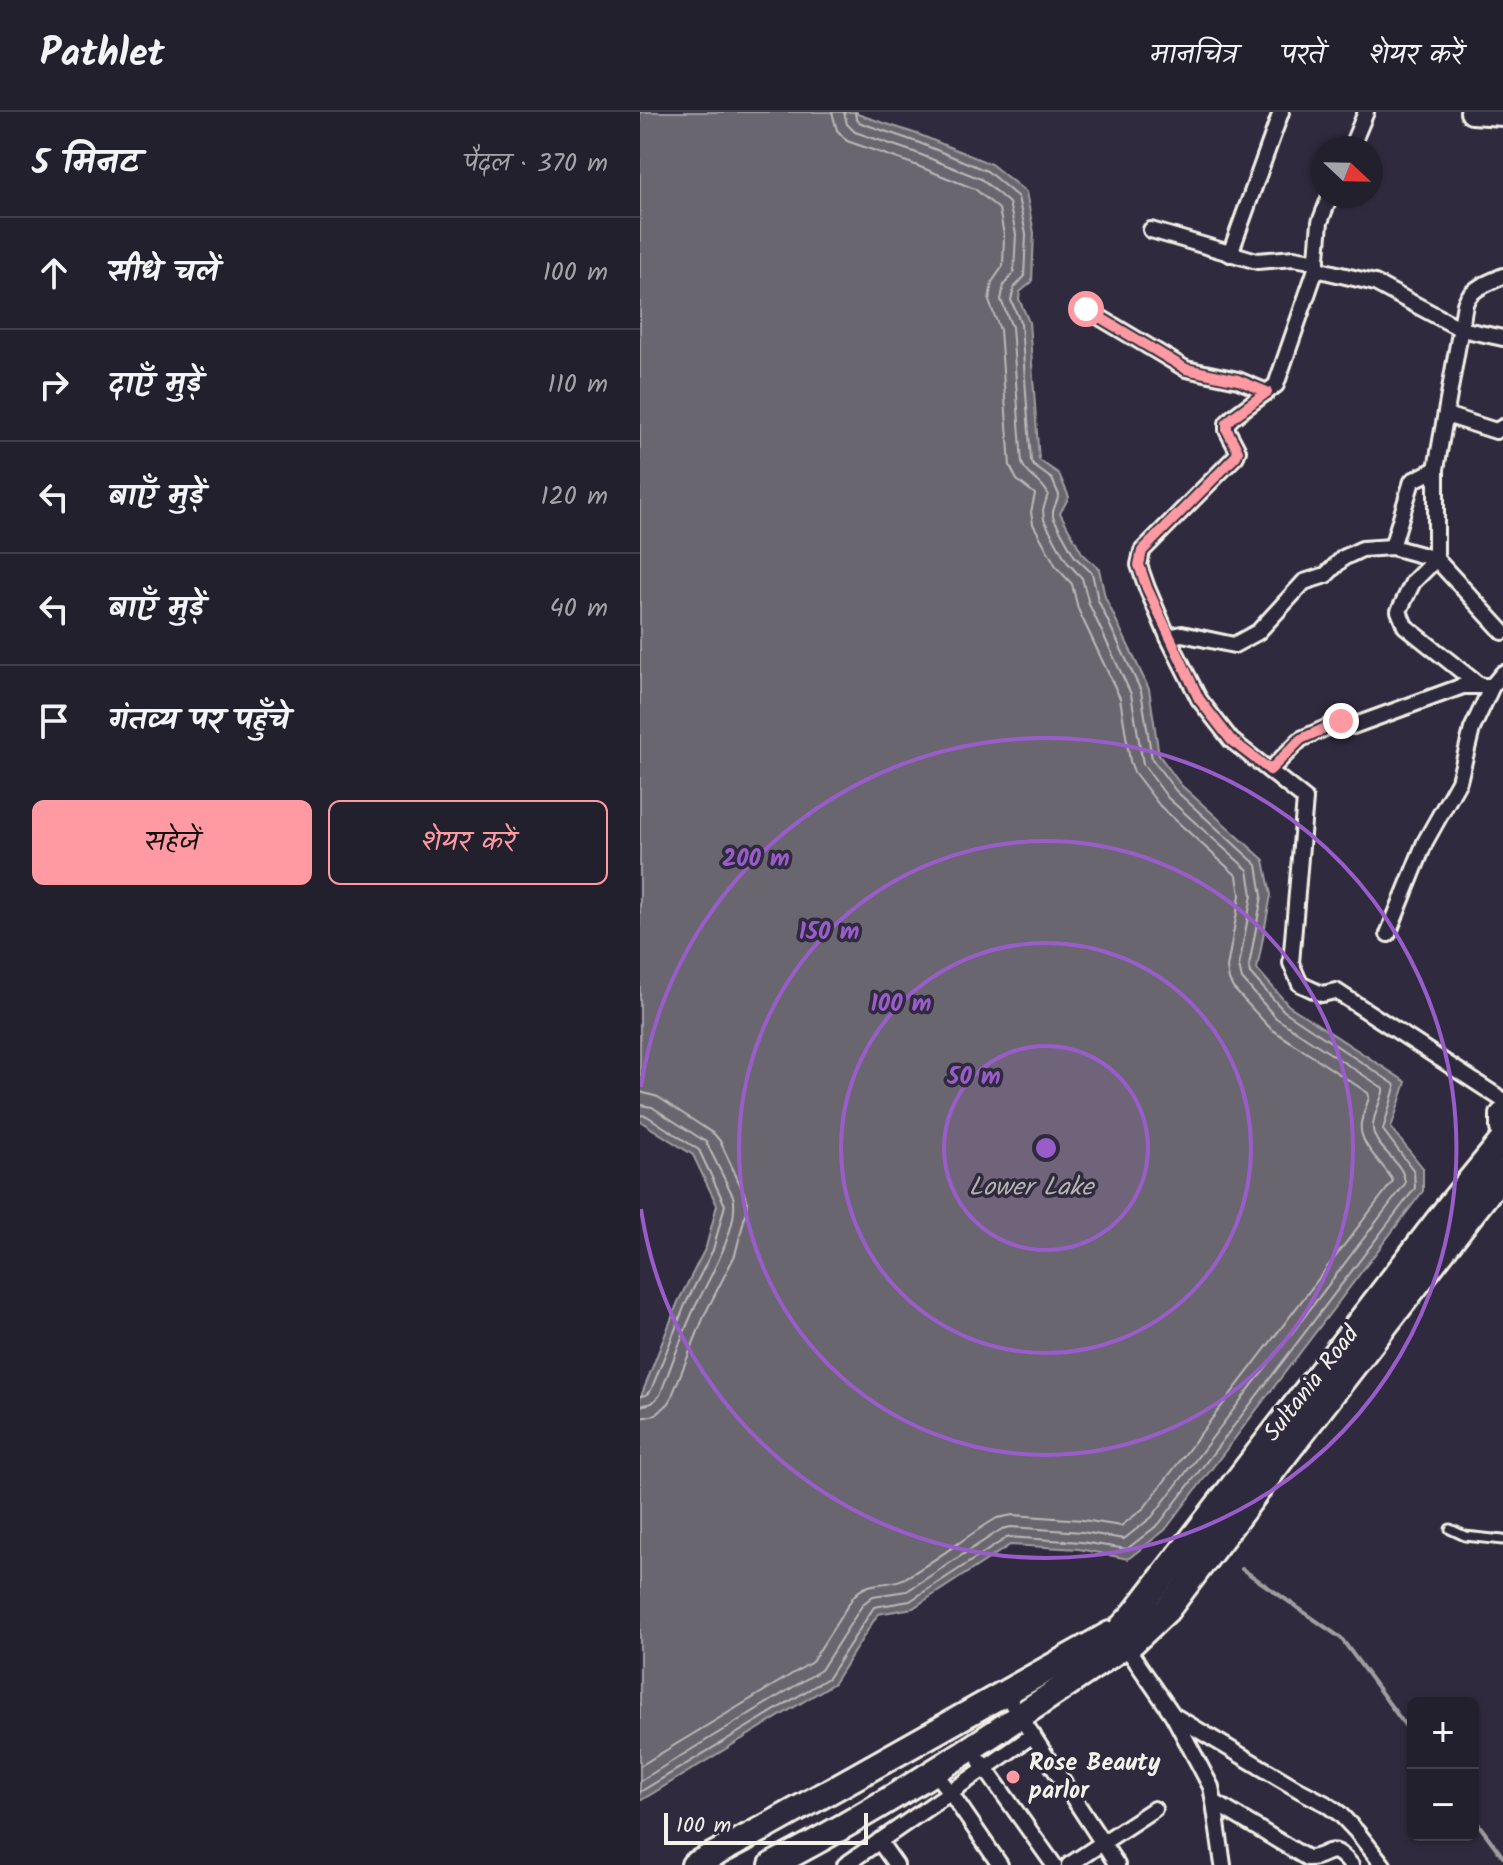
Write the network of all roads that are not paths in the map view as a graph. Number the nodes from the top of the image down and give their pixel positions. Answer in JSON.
{"nodes":[{"id":1,"x":1281,"y":112,"type":"edge"},
{"id":2,"x":1366,"y":112,"type":"edge"},
{"id":3,"x":1471,"y":112,"type":"edge"},
{"id":4,"x":1503,"y":114,"type":"edge"},
{"id":5,"x":1356,"y":136,"type":"edge"},
{"id":6,"x":1325,"y":208,"type":"edge"},
{"id":7,"x":1151,"y":230,"type":"dead end"},
{"id":8,"x":1230,"y":254,"type":"junction"},
{"id":9,"x":1317,"y":266,"type":"junction"},
{"id":10,"x":1503,"y":276,"type":"edge"},
{"id":11,"x":1086,"y":309,"type":"dead end"},
{"id":12,"x":1461,"y":329,"type":"junction"},
{"id":13,"x":1503,"y":338,"type":"edge"},
{"id":14,"x":1267,"y":392,"type":"junction"},
{"id":15,"x":1446,"y":415,"type":"junction"},
{"id":16,"x":1503,"y":427,"type":"edge"},
{"id":17,"x":1436,"y":469,"type":"junction"},
{"id":18,"x":1392,"y":547,"type":"junction"},
{"id":19,"x":1436,"y":559,"type":"junction"},
{"id":20,"x":1503,"y":632,"type":"edge"},
{"id":21,"x":1168,"y":637,"type":"junction"},
{"id":22,"x":1503,"y":673,"type":"edge"},
{"id":23,"x":1486,"y":686,"type":"junction"},
{"id":24,"x":1270,"y":770,"type":"junction"},
{"id":25,"x":1388,"y":934,"type":"dead end"},
{"id":26,"x":1503,"y":1100,"type":"edge"},
{"id":27,"x":1503,"y":1115,"type":"edge"},
{"id":28,"x":1503,"y":1128,"type":"edge"},
{"id":29,"x":1503,"y":1140,"type":"edge"},
{"id":30,"x":1503,"y":1173,"type":"edge"},
{"id":31,"x":1503,"y":1198,"type":"edge"},
{"id":32,"x":1479,"y":1205,"type":"junction"},
{"id":33,"x":1450,"y":1529,"type":"dead end"},
{"id":34,"x":1503,"y":1540,"type":"edge"},
{"id":35,"x":1122,"y":1640,"type":"junction"},
{"id":36,"x":1005,"y":1693,"type":"junction"},
{"id":37,"x":1173,"y":1715,"type":"junction"},
{"id":38,"x":1027,"y":1726,"type":"junction"},
{"id":39,"x":977,"y":1758,"type":"junction"},
{"id":40,"x":933,"y":1771,"type":"junction"},
{"id":41,"x":950,"y":1792,"type":"junction"},
{"id":42,"x":1214,"y":1802,"type":"junction"},
{"id":43,"x":1154,"y":1809,"type":"dead end"},
{"id":44,"x":879,"y":1841,"type":"junction"},
{"id":45,"x":1103,"y":1843,"type":"junction"},
{"id":46,"x":779,"y":1864,"type":"edge"},
{"id":47,"x":694,"y":1865,"type":"edge"},
{"id":48,"x":845,"y":1865,"type":"edge"},
{"id":49,"x":896,"y":1865,"type":"edge"},
{"id":50,"x":1000,"y":1865,"type":"edge"},
{"id":51,"x":1054,"y":1865,"type":"edge"},
{"id":52,"x":1069,"y":1865,"type":"edge"},
{"id":53,"x":1117,"y":1865,"type":"edge"},
{"id":54,"x":1223,"y":1865,"type":"edge"},
{"id":55,"x":1351,"y":1865,"type":"edge"},
{"id":56,"x":1383,"y":1865,"type":"edge"}],
"edges":[{"from":1,"to":8,"type":"street"},
{"from":2,"to":5,"type":"street"},
{"from":3,"to":4,"type":"main road"},
{"from":6,"to":9,"type":"street"},
{"from":7,"to":8,"type":"street"},
{"from":8,"to":9,"type":"street"},
{"from":9,"to":12,"type":"street"},
{"from":9,"to":14,"type":"street"},
{"from":10,"to":12,"type":"street"},
{"from":11,"to":14,"type":"street"},
{"from":12,"to":13,"type":"street"},
{"from":12,"to":15,"type":"street"},
{"from":14,"to":21,"type":"street"},
{"from":15,"to":16,"type":"street"},
{"from":15,"to":17,"type":"street"},
{"from":17,"to":18,"type":"street"},
{"from":17,"to":19,"type":"street"},
{"from":18,"to":19,"type":"street"},
{"from":18,"to":21,"type":"street"},
{"from":19,"to":20,"type":"street"},
{"from":19,"to":23,"type":"street"},
{"from":21,"to":24,"type":"street"},
{"from":22,"to":23,"type":"street"},
{"from":23,"to":24,"type":"street"},
{"from":23,"to":25,"type":"street"},
{"from":24,"to":26,"type":"street"},
{"from":27,"to":28,"type":"main road"},
{"from":29,"to":35,"type":"main road","name":"Sultania Road"},
{"from":30,"to":32,"type":"main road","name":"Sultania Road"},
{"from":31,"to":32,"type":"main road"},
{"from":32,"to":35,"type":"main road","name":"Sultania Road"},
{"from":33,"to":34,"type":"lane"},
{"from":35,"to":36,"type":"main road","name":"Sultania Road"},
{"from":35,"to":37,"type":"street"},
{"from":35,"to":38,"type":"main road","name":"Sultania Road"},
{"from":36,"to":38,"type":"street"},
{"from":36,"to":47,"type":"main road","name":"Sultania Road"},
{"from":37,"to":42,"type":"street"},
{"from":37,"to":56,"type":"street"},
{"from":38,"to":39,"type":"main road","name":"Sultania Road"},
{"from":38,"to":45,"type":"street"},
{"from":39,"to":40,"type":"main road","name":"Sultania Road"},
{"from":39,"to":41,"type":"street"},
{"from":39,"to":51,"type":"street"},
{"from":40,"to":41,"type":"street"},
{"from":40,"to":46,"type":"main road","name":"Sultania Road"},
{"from":41,"to":44,"type":"street"},
{"from":41,"to":50,"type":"street"},
{"from":42,"to":54,"type":"street"},
{"from":42,"to":55,"type":"street"},
{"from":43,"to":45,"type":"street"},
{"from":44,"to":48,"type":"street"},
{"from":44,"to":49,"type":"street"},
{"from":45,"to":52,"type":"street"},
{"from":45,"to":53,"type":"street"}]}
